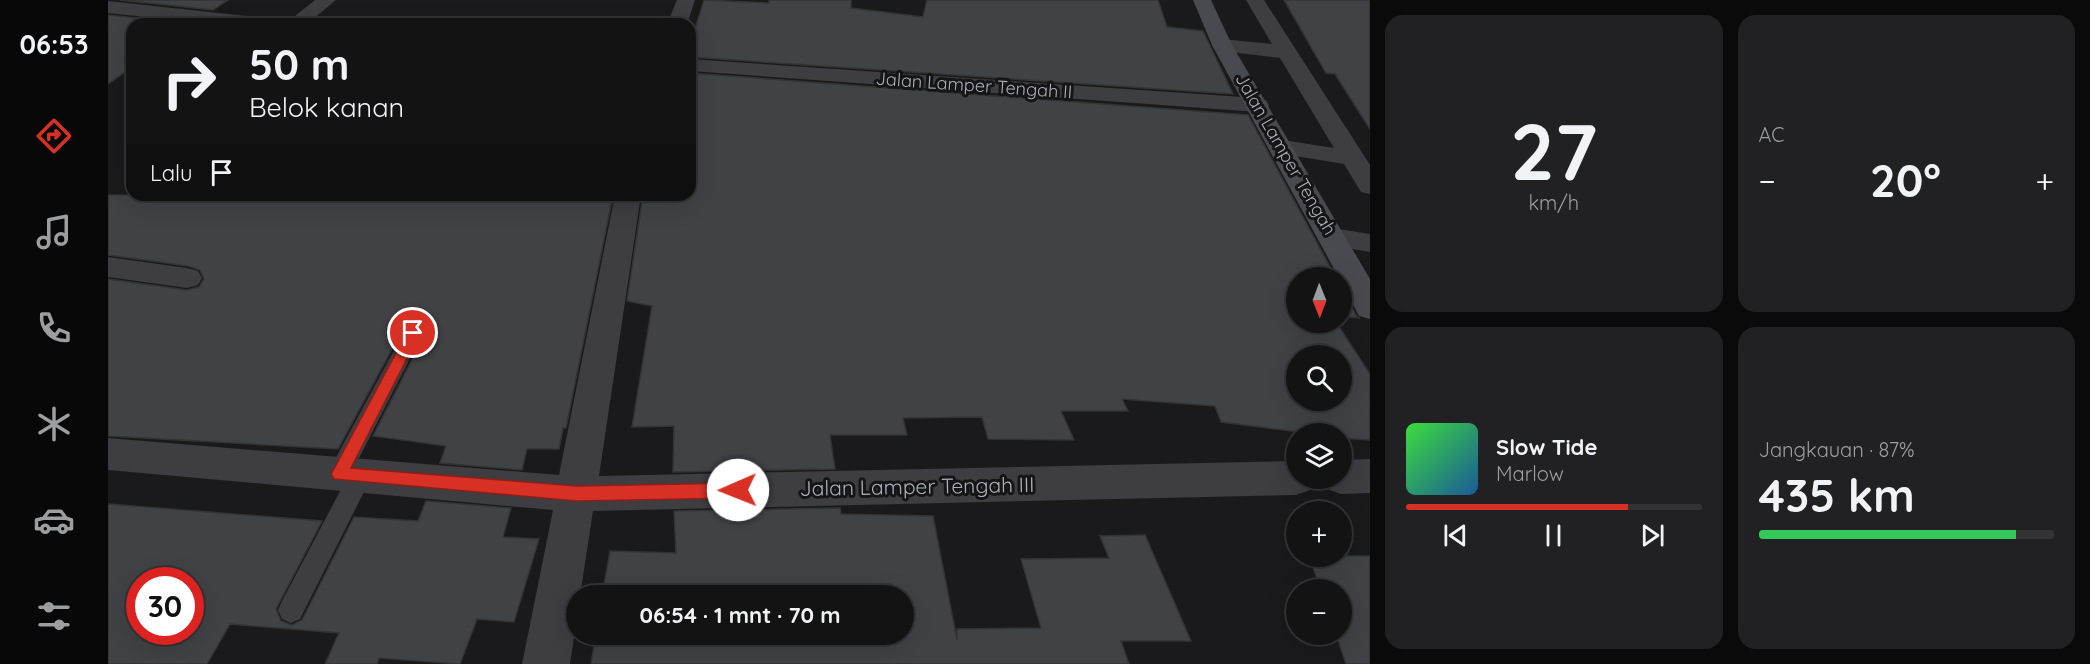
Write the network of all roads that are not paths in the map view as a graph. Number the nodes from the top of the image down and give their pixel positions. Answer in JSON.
{"nodes":[{"id":1,"x":327,"y":0,"type":"edge"},
{"id":2,"x":686,"y":0,"type":"edge"},
{"id":3,"x":1202,"y":0,"type":"edge"},
{"id":4,"x":1255,"y":0,"type":"edge"},
{"id":5,"x":136,"y":5,"type":"edge"},
{"id":6,"x":108,"y":7,"type":"edge"},
{"id":7,"x":224,"y":18,"type":"edge"},
{"id":8,"x":303,"y":18,"type":"edge"},
{"id":9,"x":679,"y":18,"type":"edge"},
{"id":10,"x":108,"y":21,"type":"edge"},
{"id":11,"x":1222,"y":45,"type":"junction"},
{"id":12,"x":1286,"y":51,"type":"junction"},
{"id":13,"x":696,"y":65,"type":"edge"},
{"id":14,"x":1258,"y":105,"type":"junction"},
{"id":15,"x":1283,"y":147,"type":"junction"},
{"id":16,"x":1352,"y":158,"type":"junction"},
{"id":17,"x":1370,"y":186,"type":"edge"},
{"id":18,"x":627,"y":201,"type":"edge"},
{"id":19,"x":1333,"y":237,"type":"junction"},
{"id":20,"x":1370,"y":243,"type":"edge"},
{"id":21,"x":108,"y":267,"type":"edge"},
{"id":22,"x":187,"y":278,"type":"dead end"},
{"id":23,"x":1369,"y":303,"type":"edge"},
{"id":24,"x":413,"y":333,"type":"dead end"},
{"id":25,"x":108,"y":454,"type":"edge"},
{"id":26,"x":350,"y":475,"type":"junction"},
{"id":27,"x":1370,"y":476,"type":"edge"},
{"id":28,"x":1352,"y":477,"type":"edge"},
{"id":29,"x":1286,"y":478,"type":"edge"},
{"id":30,"x":576,"y":494,"type":"junction"},
{"id":31,"x":291,"y":610,"type":"dead end"},
{"id":32,"x":546,"y":664,"type":"edge"}],
"edges":[{"from":1,"to":8,"type":"street"},
{"from":2,"to":9,"type":"street"},
{"from":3,"to":11,"type":"main road","name":"Jalan Lamper Tengah"},
{"from":4,"to":12,"type":"street"},
{"from":5,"to":6,"type":"street"},
{"from":5,"to":7,"type":"street"},
{"from":5,"to":10,"type":"street"},
{"from":11,"to":12,"type":"street"},
{"from":11,"to":14,"type":"main road","name":"Jalan Lamper Tengah"},
{"from":12,"to":16,"type":"street"},
{"from":13,"to":14,"type":"street","name":"Jalan Lamper Tengah II"},
{"from":14,"to":15,"type":"main road","name":"Jalan Lamper Tengah"},
{"from":15,"to":16,"type":"street"},
{"from":15,"to":19,"type":"main road","name":"Jalan Lamper Tengah"},
{"from":16,"to":17,"type":"street"},
{"from":18,"to":30,"type":"street"},
{"from":19,"to":20,"type":"street"},
{"from":19,"to":23,"type":"main road","name":"Jalan Lamper Tengah"},
{"from":21,"to":22,"type":"street"},
{"from":24,"to":26,"type":"lane"},
{"from":25,"to":26,"type":"street","name":"Jalan Lamper Tengah III"},
{"from":26,"to":30,"type":"street","name":"Jalan Lamper Tengah III"},
{"from":26,"to":31,"type":"lane"},
{"from":27,"to":28,"type":"street"},
{"from":29,"to":30,"type":"street","name":"Jalan Lamper Tengah III"},
{"from":30,"to":32,"type":"street"}]}
